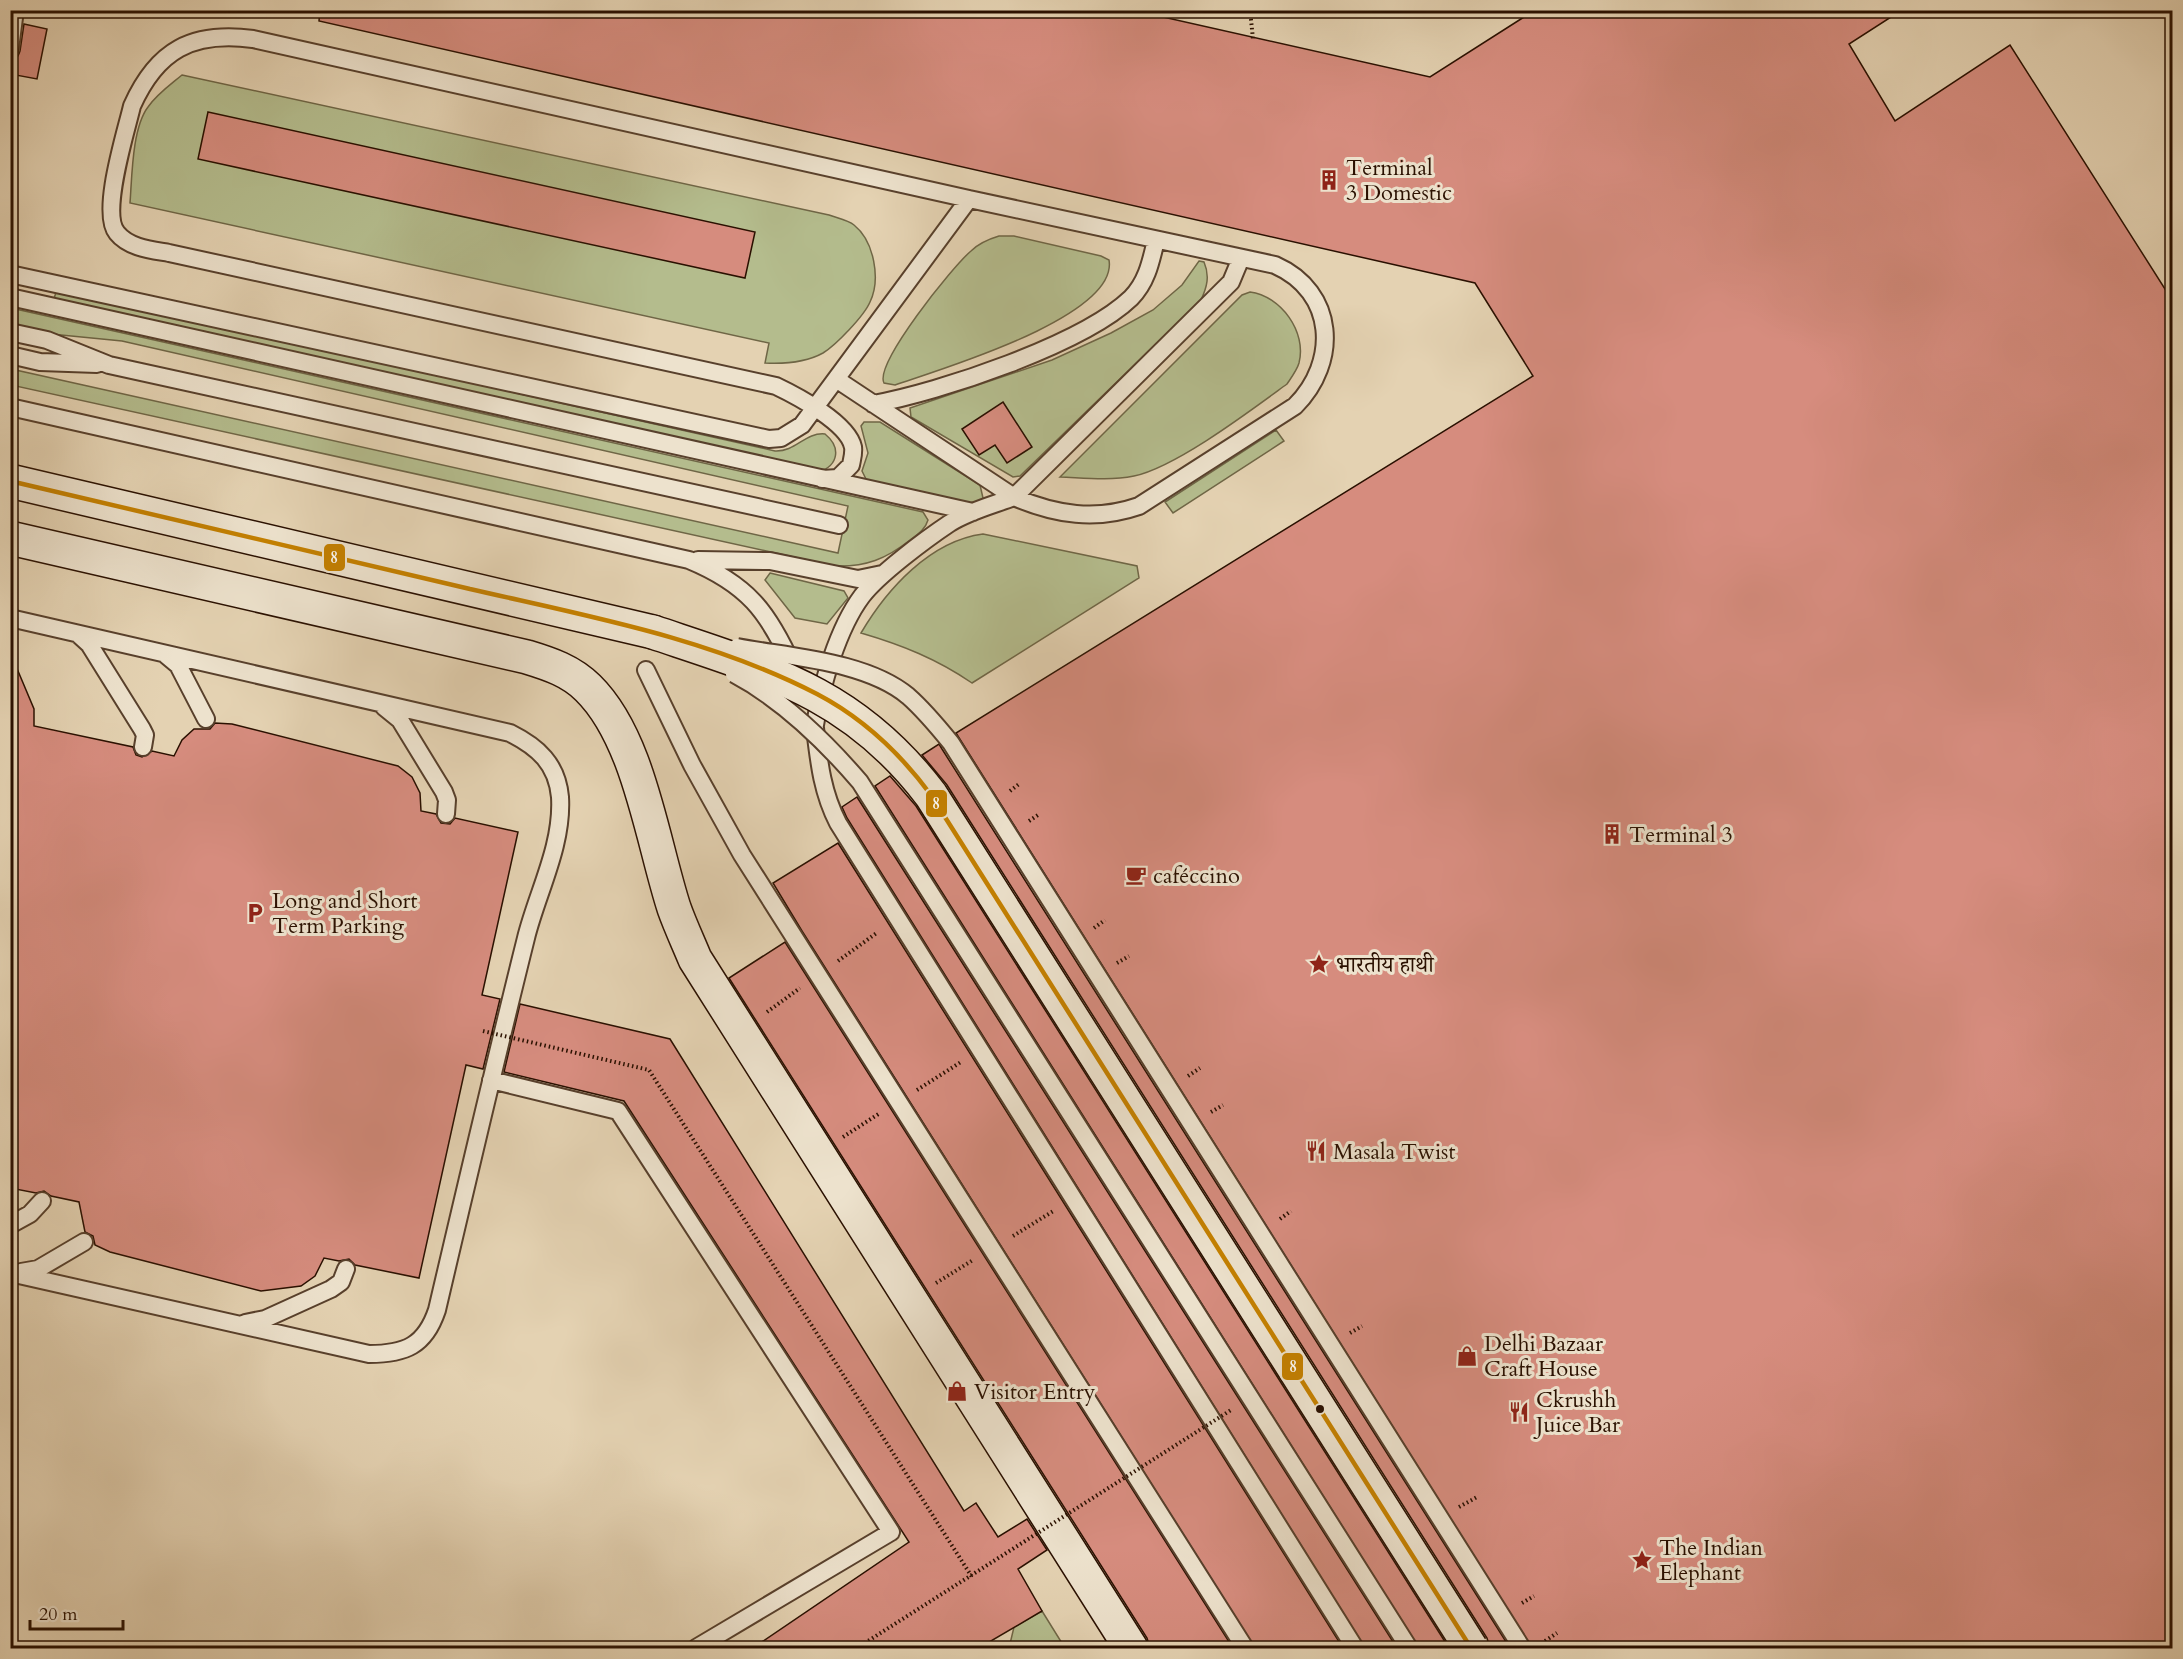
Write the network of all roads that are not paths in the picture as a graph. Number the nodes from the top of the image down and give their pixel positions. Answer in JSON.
{"nodes":[{"id":1,"x":15,"y":10,"type":"edge"},
{"id":2,"x":10,"y":49,"type":"edge"},
{"id":3,"x":969,"y":199,"type":"junction"},
{"id":4,"x":1156,"y":240,"type":"junction"},
{"id":5,"x":1241,"y":258,"type":"junction"},
{"id":6,"x":10,"y":274,"type":"edge"},
{"id":7,"x":10,"y":297,"type":"edge"},
{"id":8,"x":10,"y":332,"type":"edge"},
{"id":9,"x":10,"y":355,"type":"edge"},
{"id":10,"x":110,"y":365,"type":"junction"},
{"id":11,"x":836,"y":379,"type":"junction"},
{"id":12,"x":873,"y":404,"type":"junction"},
{"id":13,"x":10,"y":407,"type":"edge"},
{"id":14,"x":815,"y":408,"type":"junction"},
{"id":15,"x":822,"y":479,"type":"junction"},
{"id":16,"x":10,"y":480,"type":"edge"},
{"id":17,"x":1014,"y":497,"type":"junction"},
{"id":18,"x":974,"y":512,"type":"junction"},
{"id":19,"x":839,"y":525,"type":"dead end"},
{"id":20,"x":10,"y":538,"type":"edge"},
{"id":21,"x":689,"y":560,"type":"junction"},
{"id":22,"x":886,"y":573,"type":"junction"},
{"id":23,"x":10,"y":618,"type":"edge"},
{"id":24,"x":654,"y":632,"type":"junction"},
{"id":25,"x":77,"y":634,"type":"junction"},
{"id":26,"x":162,"y":653,"type":"junction"},
{"id":27,"x":646,"y":670,"type":"dead end"},
{"id":28,"x":378,"y":703,"type":"junction"},
{"id":29,"x":206,"y":719,"type":"dead end"},
{"id":30,"x":815,"y":725,"type":"junction"},
{"id":31,"x":143,"y":747,"type":"dead end"},
{"id":32,"x":446,"y":814,"type":"dead end"},
{"id":33,"x":491,"y":1080,"type":"junction"},
{"id":34,"x":42,"y":1201,"type":"dead end"},
{"id":35,"x":10,"y":1225,"type":"edge"},
{"id":36,"x":84,"y":1242,"type":"dead end"},
{"id":37,"x":346,"y":1269,"type":"dead end"},
{"id":38,"x":10,"y":1273,"type":"edge"},
{"id":39,"x":232,"y":1323,"type":"junction"},
{"id":40,"x":696,"y":1648,"type":"edge"},
{"id":41,"x":1131,"y":1648,"type":"edge"},
{"id":42,"x":1245,"y":1648,"type":"edge"},
{"id":43,"x":1355,"y":1648,"type":"edge"},
{"id":44,"x":1409,"y":1648,"type":"edge"},
{"id":45,"x":1471,"y":1648,"type":"edge"},
{"id":46,"x":1522,"y":1648,"type":"edge"}],
"edges":[{"from":1,"to":2,"type":"lane"},
{"from":3,"to":4,"type":"lane"},
{"from":3,"to":11,"type":"lane"},
{"from":3,"to":14,"type":"lane"},
{"from":4,"to":5,"type":"lane"},
{"from":4,"to":12,"type":"lane"},
{"from":5,"to":17,"type":"lane"},
{"from":5,"to":17,"type":"lane"},
{"from":6,"to":14,"type":"lane"},
{"from":7,"to":15,"type":"lane"},
{"from":8,"to":10,"type":"lane"},
{"from":9,"to":10,"type":"lane"},
{"from":10,"to":19,"type":"lane"},
{"from":11,"to":12,"type":"lane"},
{"from":11,"to":14,"type":"lane"},
{"from":12,"to":17,"type":"lane"},
{"from":13,"to":21,"type":"lane"},
{"from":14,"to":15,"type":"lane"},
{"from":15,"to":18,"type":"lane"},
{"from":16,"to":24,"type":"main road"},
{"from":17,"to":18,"type":"lane"},
{"from":18,"to":22,"type":"lane"},
{"from":20,"to":41,"type":"main road"},
{"from":21,"to":22,"type":"lane"},
{"from":21,"to":30,"type":"lane"},
{"from":22,"to":30,"type":"lane"},
{"from":23,"to":25,"type":"lane"},
{"from":24,"to":44,"type":"lane","bridge":true},
{"from":24,"to":45,"type":"main road","bridge":true},
{"from":24,"to":46,"type":"lane","bridge":true},
{"from":25,"to":26,"type":"lane"},
{"from":25,"to":31,"type":"lane"},
{"from":26,"to":28,"type":"lane"},
{"from":26,"to":29,"type":"lane"},
{"from":27,"to":42,"type":"lane"},
{"from":28,"to":32,"type":"lane"},
{"from":28,"to":33,"type":"lane"},
{"from":30,"to":43,"type":"lane"},
{"from":33,"to":39,"type":"lane"},
{"from":33,"to":40,"type":"lane"},
{"from":34,"to":35,"type":"lane"},
{"from":36,"to":38,"type":"lane"},
{"from":37,"to":39,"type":"lane"},
{"from":38,"to":39,"type":"lane"}]}
